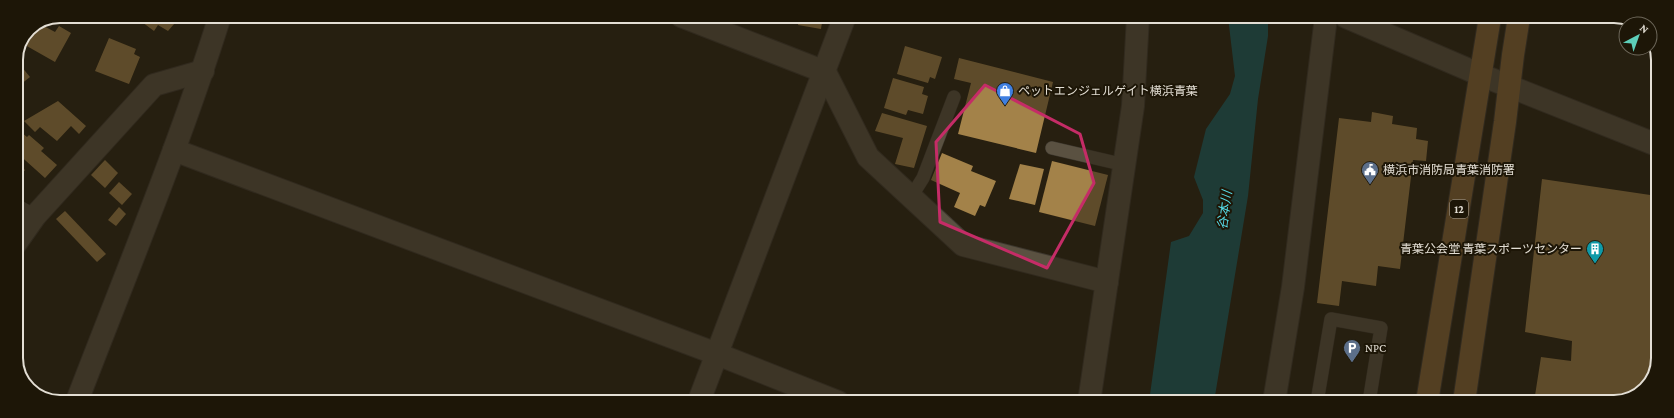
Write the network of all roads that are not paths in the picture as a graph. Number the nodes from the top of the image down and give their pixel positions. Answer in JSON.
{"nodes":[{"id":1,"x":218,"y":23,"type":"edge"},
{"id":2,"x":842,"y":23,"type":"edge"},
{"id":3,"x":1138,"y":23,"type":"edge"},
{"id":4,"x":1325,"y":23,"type":"edge"},
{"id":5,"x":1360,"y":23,"type":"edge"},
{"id":6,"x":1489,"y":23,"type":"edge"},
{"id":7,"x":1518,"y":23,"type":"edge"},
{"id":8,"x":725,"y":24,"type":"edge"},
{"id":9,"x":203,"y":71,"type":"junction"},
{"id":10,"x":825,"y":72,"type":"junction"},
{"id":11,"x":1481,"y":75,"type":"junction"},
{"id":12,"x":1510,"y":86,"type":"junction"},
{"id":13,"x":954,"y":97,"type":"dead end"},
{"id":14,"x":1651,"y":142,"type":"edge"},
{"id":15,"x":1052,"y":148,"type":"dead end"},
{"id":16,"x":174,"y":150,"type":"junction"},
{"id":17,"x":1125,"y":165,"type":"junction"},
{"id":18,"x":911,"y":197,"type":"junction"},
{"id":19,"x":23,"y":209,"type":"edge"},
{"id":20,"x":35,"y":216,"type":"junction"},
{"id":21,"x":23,"y":232,"type":"edge"},
{"id":22,"x":1107,"y":282,"type":"junction"},
{"id":23,"x":717,"y":354,"type":"junction"},
{"id":24,"x":78,"y":395,"type":"edge"},
{"id":25,"x":702,"y":395,"type":"edge"},
{"id":26,"x":820,"y":395,"type":"edge"},
{"id":27,"x":1090,"y":395,"type":"edge"},
{"id":28,"x":1275,"y":395,"type":"edge"},
{"id":29,"x":1318,"y":395,"type":"edge"},
{"id":30,"x":1370,"y":395,"type":"edge"},
{"id":31,"x":1428,"y":395,"type":"edge"},
{"id":32,"x":1465,"y":395,"type":"edge"}],
"edges":[{"from":1,"to":9,"type":"street"},
{"from":2,"to":10,"type":"street"},
{"from":3,"to":17,"type":"street"},
{"from":4,"to":28,"type":"street"},
{"from":5,"to":11,"type":"street"},
{"from":6,"to":11,"type":"main road","number":"12"},
{"from":7,"to":12,"type":"main road"},
{"from":8,"to":10,"type":"street"},
{"from":9,"to":16,"type":"street"},
{"from":9,"to":20,"type":"street"},
{"from":10,"to":18,"type":"street"},
{"from":10,"to":23,"type":"street"},
{"from":11,"to":12,"type":"street"},
{"from":11,"to":31,"type":"main road","number":"12"},
{"from":12,"to":14,"type":"street"},
{"from":12,"to":32,"type":"main road"},
{"from":13,"to":18,"type":"lane"},
{"from":15,"to":17,"type":"lane"},
{"from":16,"to":23,"type":"street"},
{"from":16,"to":24,"type":"street"},
{"from":17,"to":22,"type":"street"},
{"from":18,"to":22,"type":"street"},
{"from":19,"to":20,"type":"lane"},
{"from":20,"to":21,"type":"street"},
{"from":22,"to":27,"type":"street"},
{"from":23,"to":25,"type":"street"},
{"from":23,"to":26,"type":"street"},
{"from":29,"to":30,"type":"lane"}]}
